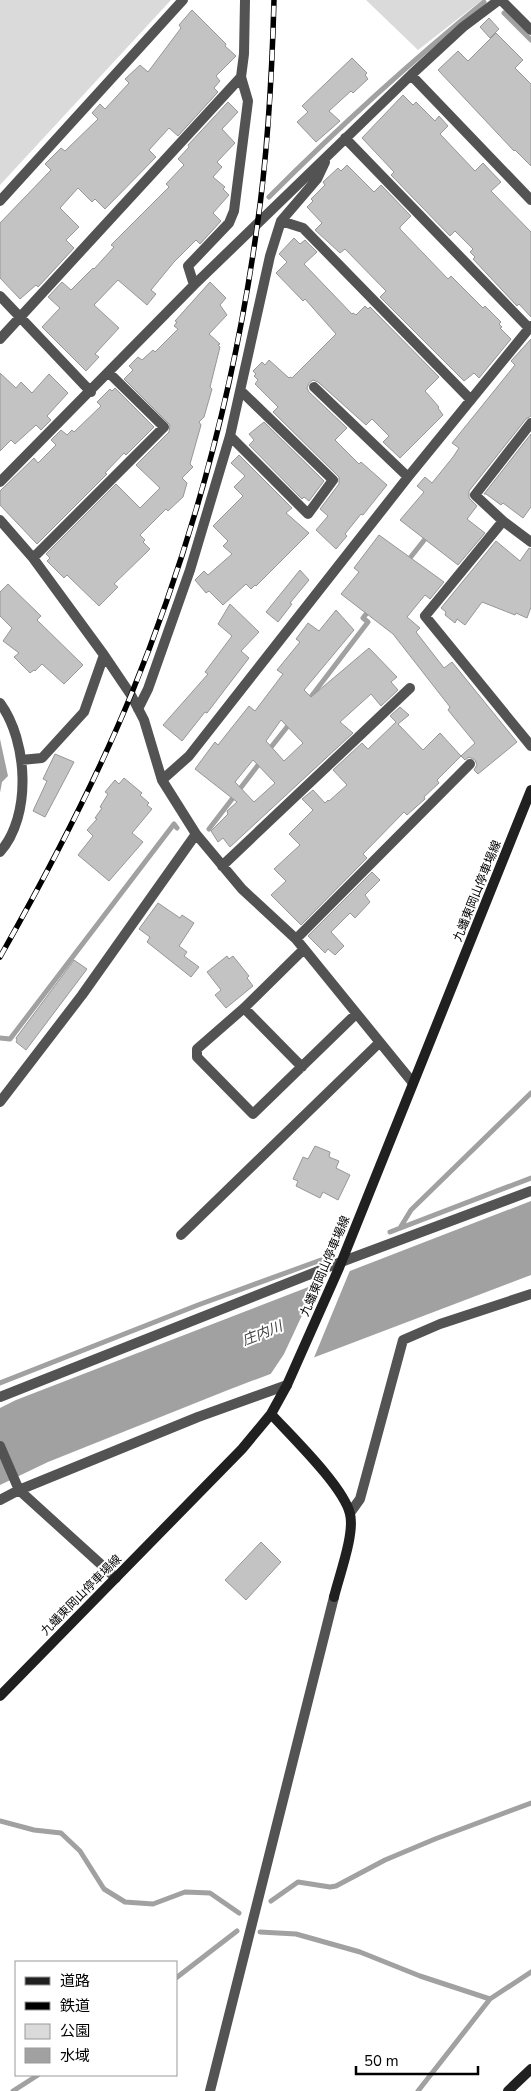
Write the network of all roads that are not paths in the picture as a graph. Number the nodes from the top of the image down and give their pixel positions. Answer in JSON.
{"nodes":[{"id":1,"x":183,"y":0,"type":"edge"},
{"id":2,"x":245,"y":0,"type":"edge"},
{"id":3,"x":504,"y":1,"type":"edge"},
{"id":4,"x":531,"y":30,"type":"edge"},
{"id":5,"x":411,"y":75,"type":"junction"},
{"id":6,"x":241,"y":77,"type":"junction"},
{"id":7,"x":345,"y":138,"type":"junction"},
{"id":8,"x":329,"y":154,"type":"junction"},
{"id":9,"x":0,"y":200,"type":"edge"},
{"id":10,"x":531,"y":200,"type":"edge"},
{"id":11,"x":281,"y":221,"type":"junction"},
{"id":12,"x":194,"y":285,"type":"junction"},
{"id":13,"x":0,"y":296,"type":"edge"},
{"id":14,"x":21,"y":318,"type":"junction"},
{"id":15,"x":530,"y":327,"type":"edge"},
{"id":16,"x":0,"y":339,"type":"edge"},
{"id":17,"x":109,"y":373,"type":"junction"},
{"id":18,"x":314,"y":386,"type":"dead end"},
{"id":19,"x":241,"y":391,"type":"junction"},
{"id":20,"x":91,"y":392,"type":"junction"},
{"id":21,"x":471,"y":400,"type":"junction"},
{"id":22,"x":531,"y":423,"type":"edge"},
{"id":23,"x":230,"y":436,"type":"junction"},
{"id":24,"x":408,"y":477,"type":"junction"},
{"id":25,"x":0,"y":482,"type":"edge"},
{"id":26,"x":0,"y":520,"type":"edge"},
{"id":27,"x":503,"y":521,"type":"junction"},
{"id":28,"x":531,"y":542,"type":"edge"},
{"id":29,"x":33,"y":558,"type":"junction"},
{"id":30,"x":104,"y":655,"type":"junction"},
{"id":31,"x":410,"y":688,"type":"dead end"},
{"id":32,"x":0,"y":704,"type":"edge"},
{"id":33,"x":138,"y":709,"type":"junction"},
{"id":34,"x":531,"y":746,"type":"edge"},
{"id":35,"x":21,"y":760,"type":"junction"},
{"id":36,"x":470,"y":764,"type":"dead end"},
{"id":37,"x":162,"y":780,"type":"junction"},
{"id":38,"x":531,"y":790,"type":"edge"},
{"id":39,"x":196,"y":834,"type":"junction"},
{"id":40,"x":0,"y":852,"type":"edge"},
{"id":41,"x":222,"y":866,"type":"junction"},
{"id":42,"x":296,"y":939,"type":"junction"},
{"id":43,"x":304,"y":949,"type":"junction"},
{"id":44,"x":244,"y":1008,"type":"junction"},
{"id":45,"x":356,"y":1014,"type":"junction"},
{"id":46,"x":379,"y":1043,"type":"junction"},
{"id":47,"x":302,"y":1067,"type":"junction"},
{"id":48,"x":413,"y":1083,"type":"junction"},
{"id":49,"x":0,"y":1102,"type":"edge"},
{"id":50,"x":531,"y":1190,"type":"edge"},
{"id":51,"x":181,"y":1235,"type":"dead end"},
{"id":52,"x":340,"y":1265,"type":"junction"},
{"id":53,"x":531,"y":1294,"type":"edge"},
{"id":54,"x":287,"y":1385,"type":"junction"},
{"id":55,"x":0,"y":1396,"type":"edge"},
{"id":56,"x":271,"y":1414,"type":"junction"},
{"id":57,"x":0,"y":1446,"type":"edge"},
{"id":58,"x":18,"y":1487,"type":"junction"},
{"id":59,"x":0,"y":1500,"type":"edge"},
{"id":60,"x":350,"y":1514,"type":"junction"},
{"id":61,"x":116,"y":1578,"type":"junction"},
{"id":62,"x":334,"y":1597,"type":"joint"},
{"id":63,"x":0,"y":1696,"type":"edge"},
{"id":64,"x":531,"y":2069,"type":"edge"},
{"id":65,"x":210,"y":2091,"type":"edge"},
{"id":66,"x":508,"y":2091,"type":"edge"}],
"edges":[{"from":1,"to":9,"type":"street"},
{"from":2,"to":6,"type":"street"},
{"from":3,"to":4,"type":"street"},
{"from":3,"to":5,"type":"street"},
{"from":5,"to":7,"type":"street"},
{"from":5,"to":10,"type":"street"},
{"from":6,"to":12,"type":"street"},
{"from":6,"to":14,"type":"street"},
{"from":7,"to":8,"type":"street"},
{"from":7,"to":15,"type":"street"},
{"from":8,"to":11,"type":"street"},
{"from":8,"to":12,"type":"street"},
{"from":11,"to":19,"type":"street"},
{"from":11,"to":21,"type":"street"},
{"from":12,"to":17,"type":"street"},
{"from":13,"to":14,"type":"street"},
{"from":14,"to":16,"type":"street"},
{"from":14,"to":20,"type":"street"},
{"from":15,"to":21,"type":"street"},
{"from":17,"to":20,"type":"street"},
{"from":17,"to":29,"type":"street"},
{"from":18,"to":24,"type":"street"},
{"from":19,"to":23,"type":"street"},
{"from":19,"to":23,"type":"street"},
{"from":20,"to":25,"type":"street"},
{"from":21,"to":24,"type":"street"},
{"from":22,"to":27,"type":"street"},
{"from":23,"to":33,"type":"street"},
{"from":24,"to":37,"type":"street"},
{"from":26,"to":29,"type":"street"},
{"from":27,"to":28,"type":"street"},
{"from":27,"to":34,"type":"street"},
{"from":29,"to":30,"type":"street"},
{"from":30,"to":33,"type":"street"},
{"from":30,"to":35,"type":"street"},
{"from":31,"to":41,"type":"street"},
{"from":32,"to":35,"type":"street"},
{"from":33,"to":37,"type":"street"},
{"from":35,"to":40,"type":"street"},
{"from":36,"to":42,"type":"street"},
{"from":37,"to":39,"type":"street"},
{"from":38,"to":48,"type":"main road","name":"九蟠東岡山停車場線"},
{"from":39,"to":41,"type":"street"},
{"from":39,"to":49,"type":"street"},
{"from":41,"to":42,"type":"street"},
{"from":42,"to":43,"type":"street"},
{"from":43,"to":44,"type":"street"},
{"from":43,"to":45,"type":"street"},
{"from":44,"to":47,"type":"street"},
{"from":44,"to":47,"type":"street"},
{"from":45,"to":46,"type":"street"},
{"from":45,"to":47,"type":"street"},
{"from":46,"to":48,"type":"street"},
{"from":46,"to":51,"type":"street"},
{"from":48,"to":52,"type":"main road","name":"九蟠東岡山停車場線"},
{"from":50,"to":52,"type":"street"},
{"from":52,"to":54,"type":"main road","name":"九蟠東岡山停車場線"},
{"from":52,"to":55,"type":"street"},
{"from":53,"to":60,"type":"street"},
{"from":54,"to":56,"type":"main road","name":"九蟠東岡山停車場線"},
{"from":54,"to":58,"type":"street"},
{"from":56,"to":60,"type":"main road"},
{"from":56,"to":61,"type":"main road","name":"九蟠東岡山停車場線"},
{"from":57,"to":58,"type":"street"},
{"from":58,"to":59,"type":"street"},
{"from":58,"to":61,"type":"street"},
{"from":60,"to":62,"type":"main road"},
{"from":61,"to":63,"type":"main road","name":"九蟠東岡山停車場線"},
{"from":62,"to":65,"type":"street"},
{"from":64,"to":66,"type":"main road"}]}
